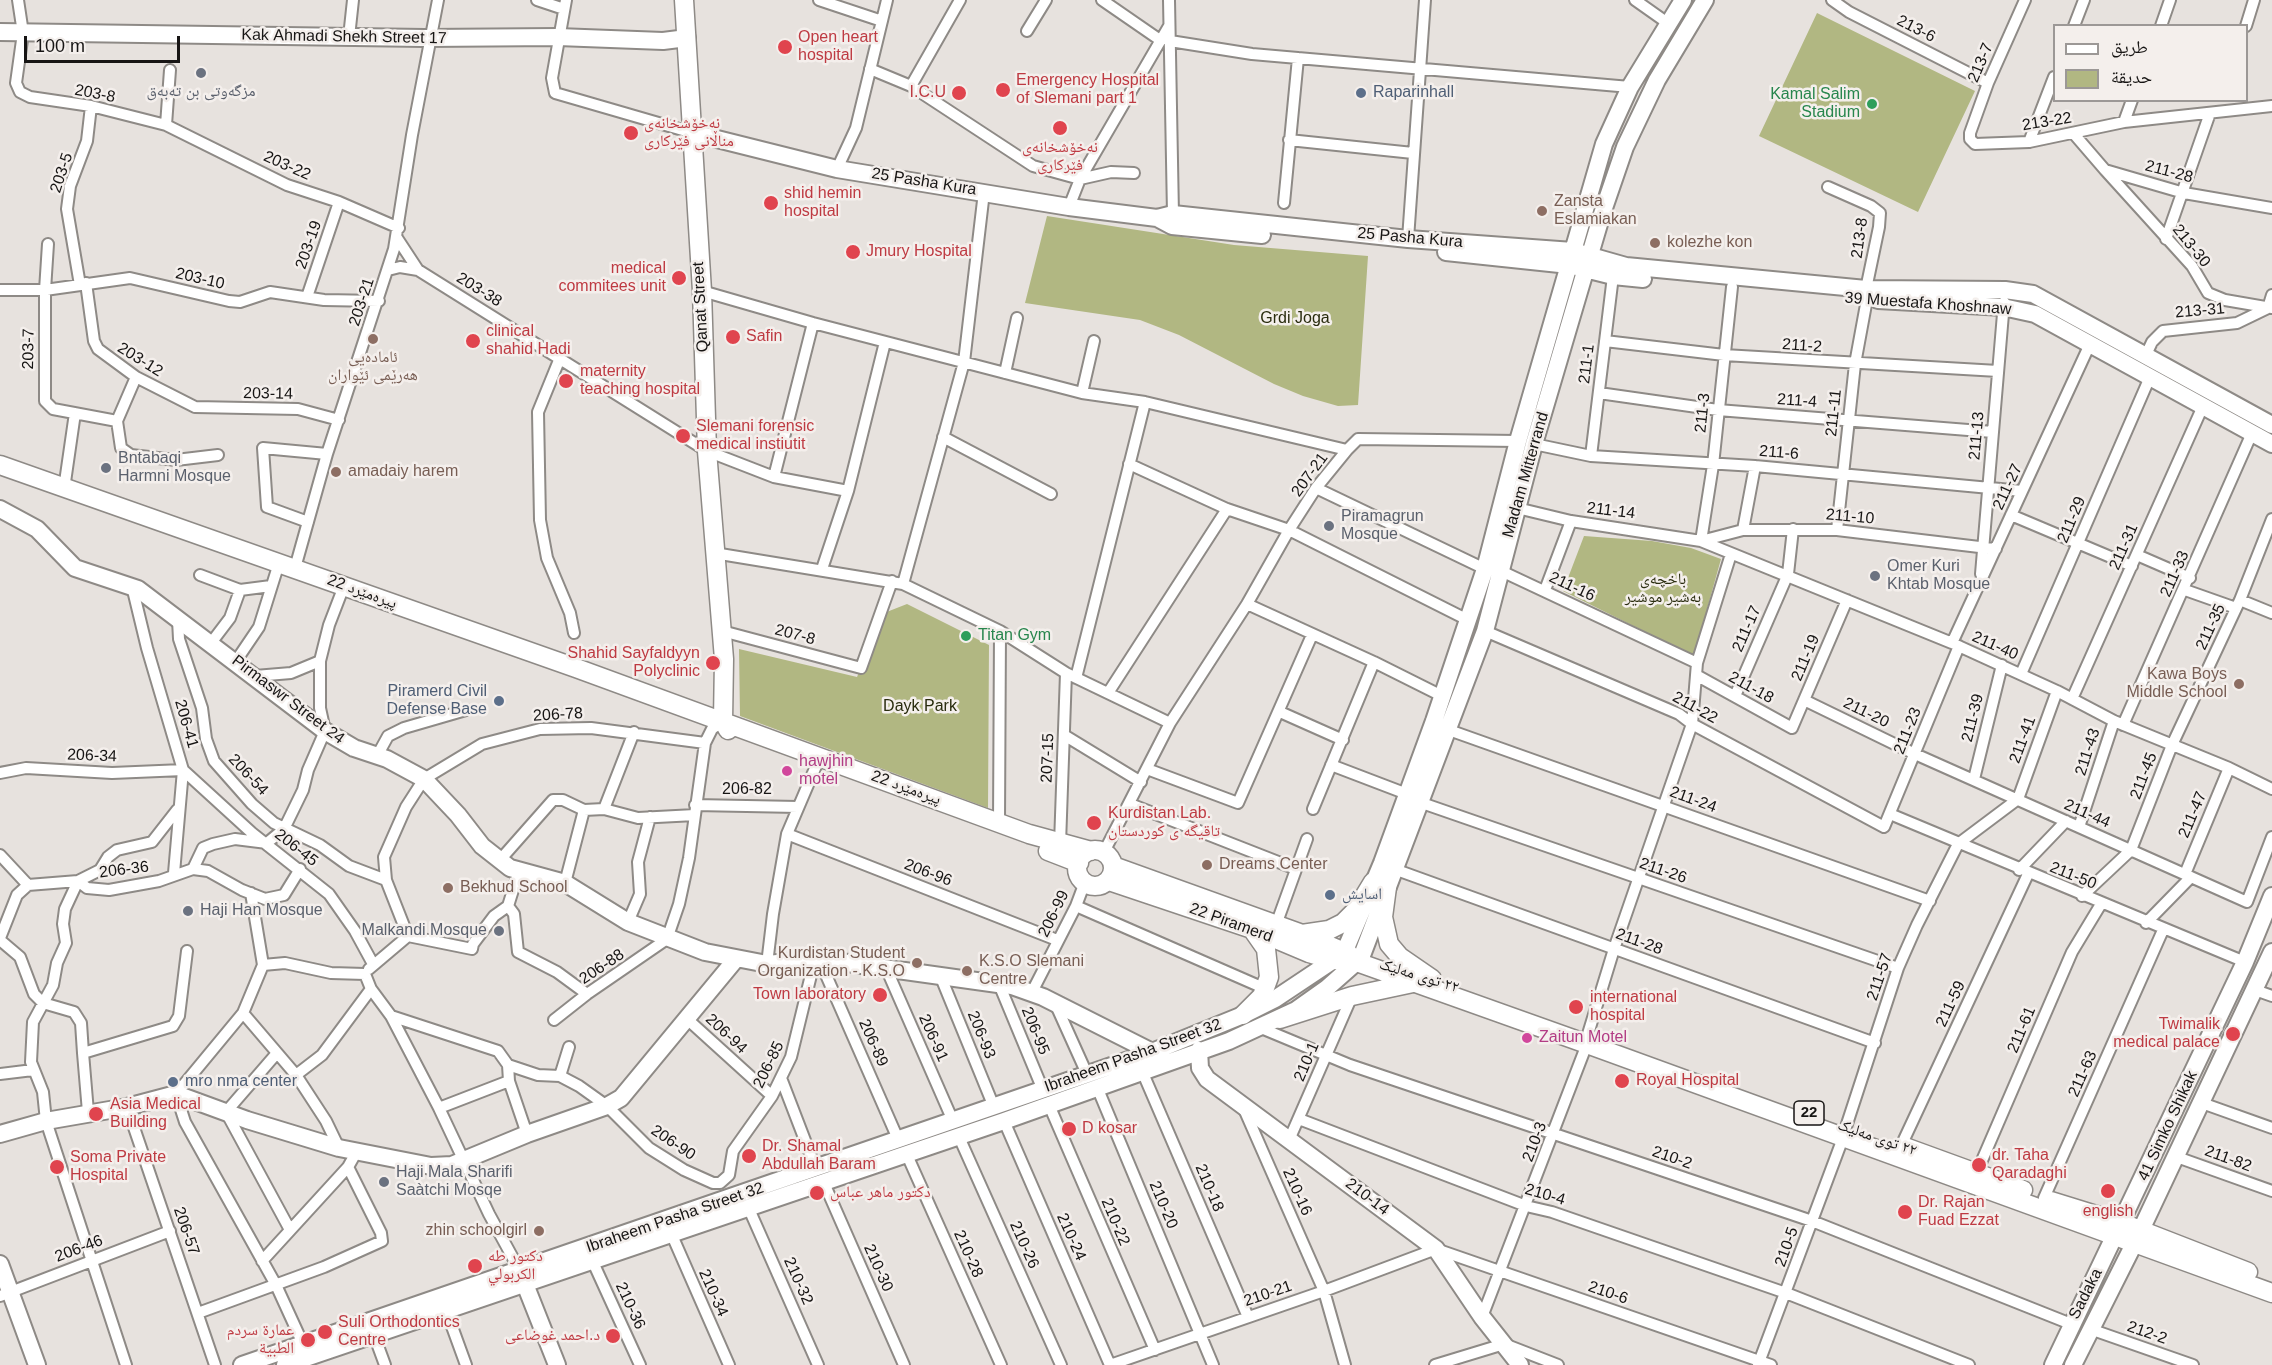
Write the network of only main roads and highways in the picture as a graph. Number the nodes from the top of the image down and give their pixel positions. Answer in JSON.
{"nodes":[{"id":1,"x":684,"y":0,"type":"edge"},
{"id":2,"x":1683,"y":0,"type":"edge"},
{"id":3,"x":1705,"y":0,"type":"edge"},
{"id":4,"x":0,"y":32,"type":"edge"},
{"id":5,"x":687,"y":38,"type":"junction"},
{"id":6,"x":693,"y":133,"type":"junction"},
{"id":7,"x":1165,"y":216,"type":"junction"},
{"id":8,"x":1571,"y":258,"type":"junction"},
{"id":9,"x":1589,"y":264,"type":"junction"},
{"id":10,"x":1867,"y":294,"type":"junction"},
{"id":11,"x":2004,"y":298,"type":"junction"},
{"id":12,"x":2272,"y":425,"type":"edge"},
{"id":13,"x":1526,"y":443,"type":"junction"},
{"id":14,"x":2272,"y":444,"type":"edge"},
{"id":15,"x":0,"y":465,"type":"edge"},
{"id":16,"x":0,"y":509,"type":"edge"},
{"id":17,"x":1492,"y":570,"type":"junction"},
{"id":18,"x":724,"y":659,"type":"junction"},
{"id":19,"x":680,"y":706,"type":"junction"},
{"id":20,"x":723,"y":721,"type":"junction"},
{"id":21,"x":1413,"y":798,"type":"junction"},
{"id":22,"x":1099,"y":862,"type":"junction"},
{"id":23,"x":1085,"y":882,"type":"road end"},
{"id":24,"x":1380,"y":885,"type":"junction"},
{"id":25,"x":2272,"y":896,"type":"edge"},
{"id":26,"x":1252,"y":929,"type":"junction"},
{"id":27,"x":1302,"y":934,"type":"junction"},
{"id":28,"x":2272,"y":952,"type":"edge"},
{"id":29,"x":1348,"y":958,"type":"junction"},
{"id":30,"x":736,"y":959,"type":"junction"},
{"id":31,"x":1432,"y":979,"type":"junction"},
{"id":32,"x":1413,"y":982,"type":"junction"},
{"id":33,"x":1243,"y":1015,"type":"junction"},
{"id":34,"x":1280,"y":1019,"type":"junction"},
{"id":35,"x":1587,"y":1039,"type":"junction"},
{"id":36,"x":1199,"y":1050,"type":"junction"},
{"id":37,"x":1152,"y":1052,"type":"junction"},
{"id":38,"x":1092,"y":1081,"type":"junction"},
{"id":39,"x":1046,"y":1098,"type":"junction"},
{"id":40,"x":956,"y":1129,"type":"junction"},
{"id":41,"x":1845,"y":1133,"type":"junction"},
{"id":42,"x":0,"y":1134,"type":"edge"},
{"id":43,"x":820,"y":1176,"type":"junction"},
{"id":44,"x":2119,"y":1230,"type":"junction"},
{"id":45,"x":2137,"y":1238,"type":"junction"},
{"id":46,"x":0,"y":1264,"type":"edge"},
{"id":47,"x":523,"y":1277,"type":"junction"},
{"id":48,"x":2272,"y":1281,"type":"edge"},
{"id":49,"x":2272,"y":1293,"type":"edge"},
{"id":50,"x":5,"y":1295,"type":"edge"},
{"id":51,"x":294,"y":1363,"type":"edge"},
{"id":52,"x":35,"y":1364,"type":"edge"},
{"id":53,"x":242,"y":1365,"type":"edge"},
{"id":54,"x":556,"y":1365,"type":"edge"},
{"id":55,"x":1520,"y":1365,"type":"edge"},
{"id":56,"x":2053,"y":1365,"type":"edge"},
{"id":57,"x":2073,"y":1365,"type":"edge"}],
"edges":[{"from":1,"to":5,"type":"main road","name":"Qanat Street"},
{"from":2,"to":8,"type":"main road","name":"Madam Mitterrand"},
{"from":3,"to":9,"type":"main road","name":"Madam Mitterrand"},
{"from":4,"to":5,"type":"main road","name":"Kak Ahmadi Shekh Street 17"},
{"from":5,"to":6,"type":"main road","name":"Qanat Street"},
{"from":6,"to":7,"type":"main road","name":"25 Pasha Kura"},
{"from":6,"to":18,"type":"main road","name":"Qanat Street"},
{"from":7,"to":8,"type":"main road","name":"25 Pasha Kura"},
{"from":7,"to":8,"type":"main road","name":"25 Pasha Kura"},
{"from":8,"to":9,"type":"main road","name":"25 Pasha Kura"},
{"from":8,"to":13,"type":"main road","name":"Madam Mitterrand"},
{"from":9,"to":10,"type":"main road","name":"39 Muestafa Khoshnaw"},
{"from":9,"to":10,"type":"main road","name":"39 Muestafa Khoshnaw"},
{"from":9,"to":13,"type":"main road","name":"Madam Mitterrand"},
{"from":10,"to":11,"type":"main road","name":"39 Muestafa Khoshnaw"},
{"from":11,"to":12,"type":"main road","name":"39 Muestafa Khoshnaw"},
{"from":11,"to":14,"type":"main road","name":"39 Muestafa Khoshnaw"},
{"from":13,"to":17,"type":"main road","name":"Madam Mitterrand"},
{"from":13,"to":17,"type":"main road","name":"Madam Mitterrand"},
{"from":15,"to":19,"type":"main road","name":"22 پیرەمێرد"},
{"from":16,"to":30,"type":"main road","name":"Pirmaswr Street 24"},
{"from":17,"to":21,"type":"main road","name":"Madam Mitterrand"},
{"from":17,"to":21,"type":"main road","name":"Madam Mitterrand"},
{"from":18,"to":19,"type":"main road"},
{"from":18,"to":20,"type":"main road","name":"Qanat Street"},
{"from":19,"to":20,"type":"main road","name":"22 پیرەمێرد"},
{"from":20,"to":22,"type":"main road","name":"22 پیرەمێرد"},
{"from":20,"to":22,"type":"main road","name":"22 پیرەمێرد"},
{"from":21,"to":24,"type":"main road","name":"Madam Mitterrand"},
{"from":21,"to":24,"type":"main road","name":"Madam Mitterrand"},
{"from":22,"to":23,"type":"main road"},
{"from":22,"to":26,"type":"main road","name":"22 Piramerd"},
{"from":22,"to":27,"type":"main road"},
{"from":24,"to":27,"type":"main road"},
{"from":24,"to":29,"type":"main road","name":"Madam Mitterrand"},
{"from":24,"to":31,"type":"main road"},
{"from":25,"to":44,"type":"main road","name":"41 Simko Shikak"},
{"from":26,"to":29,"type":"main road","name":"22 Piramerd"},
{"from":26,"to":33,"type":"main road"},
{"from":27,"to":29,"type":"main road"},
{"from":28,"to":45,"type":"main road","name":"41 Simko Shikak"},
{"from":29,"to":31,"type":"main road","name":"٢٢ توی مەلیک","number":"22"},
{"from":29,"to":32,"type":"main road","name":"٢٢ توی مەلیک","number":"22"},
{"from":29,"to":33,"type":"main road","name":"Ibraheem Pasha Street 32"},
{"from":29,"to":34,"type":"main road","name":"Ibraheem Pasha Street 32"},
{"from":30,"to":37,"type":"main road","name":"Pirmaswr Street 24"},
{"from":30,"to":42,"type":"main road"},
{"from":31,"to":35,"type":"main road","name":"٢٢ توی مەلیک","number":"22"},
{"from":32,"to":34,"type":"main road"},
{"from":32,"to":35,"type":"main road","name":"٢٢ توی مەلیک","number":"22"},
{"from":33,"to":37,"type":"main road","name":"Ibraheem Pasha Street 32"},
{"from":34,"to":36,"type":"main road","name":"Ibraheem Pasha Street 32"},
{"from":35,"to":41,"type":"main road","name":"٢٢ توی مەلیک","number":"22"},
{"from":36,"to":38,"type":"main road","name":"Ibraheem Pasha Street 32"},
{"from":36,"to":55,"type":"main road","name":"210-14"},
{"from":37,"to":38,"type":"main road","name":"Ibraheem Pasha Street 32"},
{"from":38,"to":39,"type":"main road","name":"Ibraheem Pasha Street 32"},
{"from":39,"to":40,"type":"main road","name":"Ibraheem Pasha Street 32"},
{"from":39,"to":40,"type":"main road","name":"Ibraheem Pasha Street 32"},
{"from":40,"to":43,"type":"main road","name":"Ibraheem Pasha Street 32"},
{"from":40,"to":43,"type":"main road","name":"Ibraheem Pasha Street 32"},
{"from":41,"to":44,"type":"main road","name":"٢٢ توی مەلیک","number":"22"},
{"from":41,"to":44,"type":"main road","name":"٢٢ توی مەلیک","number":"22"},
{"from":43,"to":47,"type":"main road","name":"Ibraheem Pasha Street 32"},
{"from":43,"to":47,"type":"main road","name":"Ibraheem Pasha Street 32"},
{"from":44,"to":45,"type":"main road","name":"٢٢ توی مەلیک","number":"22"},
{"from":44,"to":56,"type":"main road","name":"Sadaka"},
{"from":45,"to":48,"type":"main road","name":"٢٢ توی مەلیک","number":"22"},
{"from":45,"to":49,"type":"main road","name":"٢٢ توی مەلیک","number":"22"},
{"from":45,"to":57,"type":"main road","name":"41 Simko Shikak"},
{"from":46,"to":50,"type":"main road"},
{"from":47,"to":51,"type":"main road","name":"Ibraheem Pasha Street 32"},
{"from":47,"to":53,"type":"main road","name":"Ibraheem Pasha Street 32"},
{"from":47,"to":54,"type":"main road"},
{"from":50,"to":52,"type":"main road"}]}
